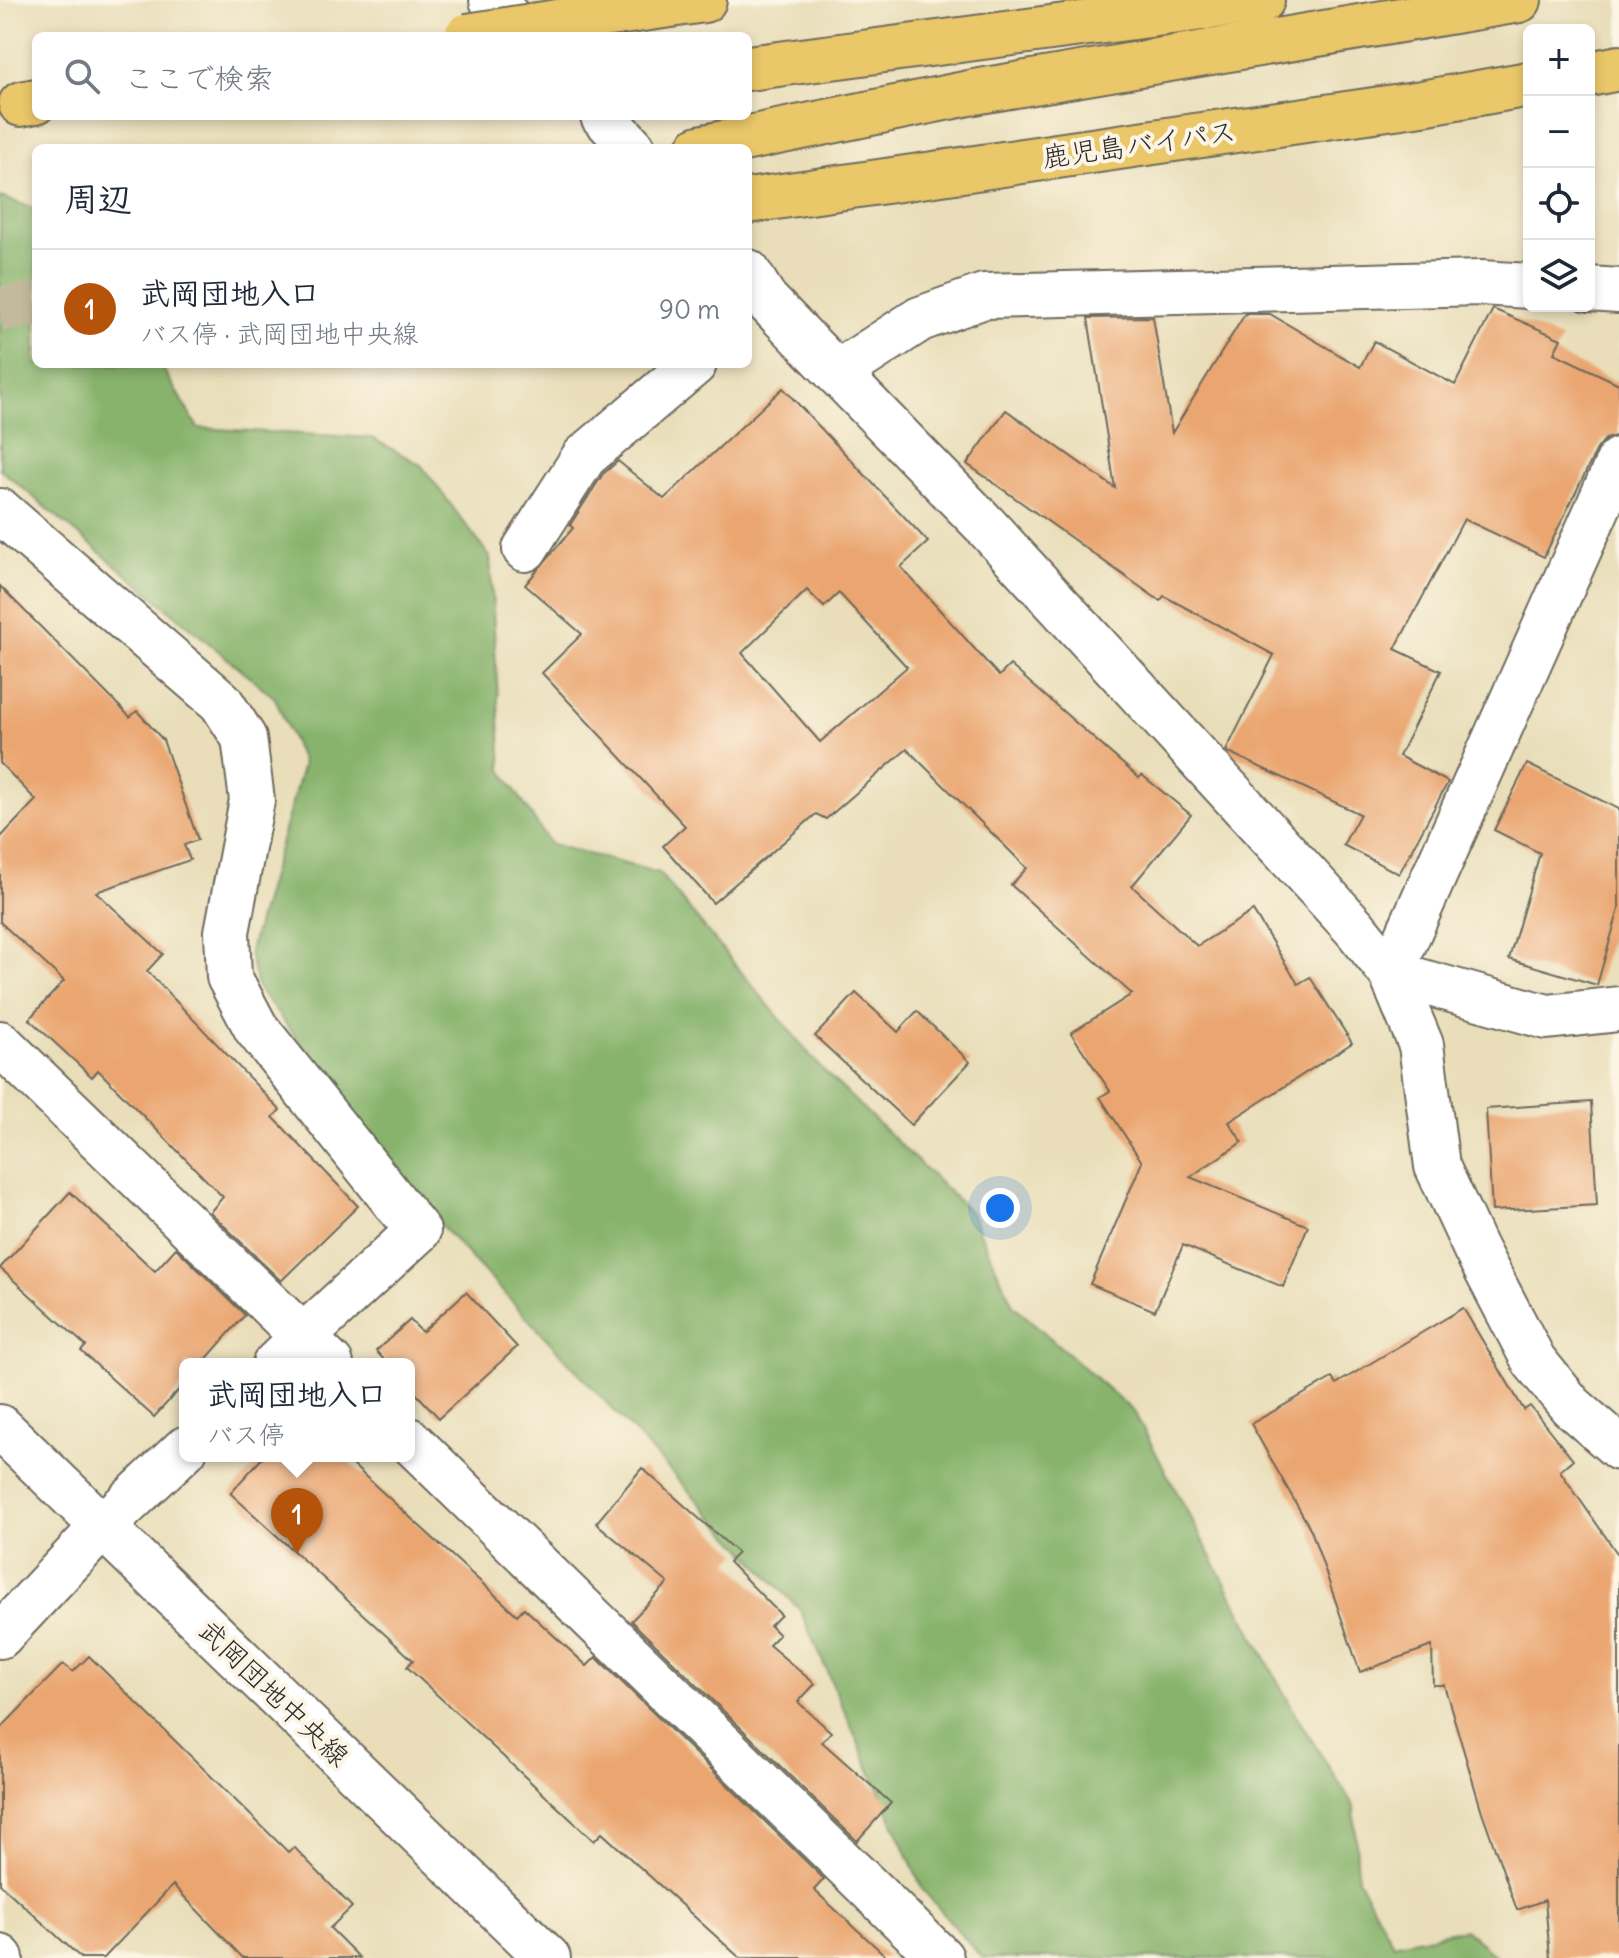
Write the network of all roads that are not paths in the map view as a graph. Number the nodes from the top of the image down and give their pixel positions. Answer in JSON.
{"nodes":[{"id":1,"x":492,"y":0,"type":"edge"},
{"id":2,"x":704,"y":0,"type":"edge"},
{"id":3,"x":1262,"y":0,"type":"edge"},
{"id":4,"x":1519,"y":0,"type":"edge"},
{"id":5,"x":493,"y":32,"type":"edge"},
{"id":6,"x":522,"y":32,"type":"edge"},
{"id":7,"x":752,"y":67,"type":"edge"},
{"id":8,"x":1619,"y":68,"type":"edge"},
{"id":9,"x":1595,"y":73,"type":"edge"},
{"id":10,"x":1619,"y":82,"type":"edge"},
{"id":11,"x":1595,"y":84,"type":"edge"},
{"id":12,"x":1523,"y":85,"type":"edge"},
{"id":13,"x":1523,"y":93,"type":"edge"},
{"id":14,"x":1422,"y":103,"type":"junction"},
{"id":15,"x":607,"y":120,"type":"edge"},
{"id":16,"x":629,"y":144,"type":"edge"},
{"id":17,"x":720,"y":144,"type":"edge"},
{"id":18,"x":752,"y":200,"type":"edge"},
{"id":19,"x":1523,"y":286,"type":"edge"},
{"id":20,"x":1595,"y":289,"type":"edge"},
{"id":21,"x":1619,"y":291,"type":"edge"},
{"id":22,"x":754,"y":295,"type":"edge"},
{"id":23,"x":689,"y":368,"type":"edge"},
{"id":24,"x":837,"y":373,"type":"junction"},
{"id":25,"x":1619,"y":460,"type":"edge"},
{"id":26,"x":0,"y":511,"type":"edge"},
{"id":27,"x":525,"y":549,"type":"dead end"},
{"id":28,"x":1391,"y":973,"type":"junction"},
{"id":29,"x":1619,"y":1009,"type":"edge"},
{"id":30,"x":0,"y":1043,"type":"edge"},
{"id":31,"x":303,"y":1355,"type":"edge"},
{"id":32,"x":0,"y":1427,"type":"edge"},
{"id":33,"x":415,"y":1446,"type":"edge"},
{"id":34,"x":1619,"y":1448,"type":"edge"},
{"id":35,"x":179,"y":1455,"type":"edge"},
{"id":36,"x":102,"y":1527,"type":"junction"},
{"id":37,"x":0,"y":1636,"type":"edge"},
{"id":38,"x":548,"y":1958,"type":"edge"},
{"id":39,"x":941,"y":1958,"type":"edge"}],
"edges":[{"from":1,"to":6,"type":"street"},
{"from":2,"to":5,"type":"highway","bridge":true},
{"from":3,"to":7,"type":"highway"},
{"from":4,"to":17,"type":"highway"},
{"from":8,"to":9,"type":"highway"},
{"from":10,"to":11,"type":"highway"},
{"from":12,"to":14,"type":"highway","name":"鹿児島バイパス"},
{"from":13,"to":14,"type":"highway"},
{"from":14,"to":18,"type":"highway","name":"鹿児島バイパス"},
{"from":15,"to":16,"type":"street"},
{"from":19,"to":24,"type":"street"},
{"from":20,"to":21,"type":"street"},
{"from":22,"to":24,"type":"street"},
{"from":23,"to":27,"type":"street"},
{"from":24,"to":28,"type":"street"},
{"from":25,"to":28,"type":"street"},
{"from":26,"to":31,"type":"street"},
{"from":28,"to":29,"type":"street"},
{"from":28,"to":34,"type":"street"},
{"from":30,"to":31,"type":"street"},
{"from":32,"to":36,"type":"street","name":"武岡団地中央線"},
{"from":33,"to":39,"type":"street"},
{"from":35,"to":36,"type":"street"},
{"from":36,"to":37,"type":"street"},
{"from":36,"to":38,"type":"street","name":"武岡団地中央線"}]}
